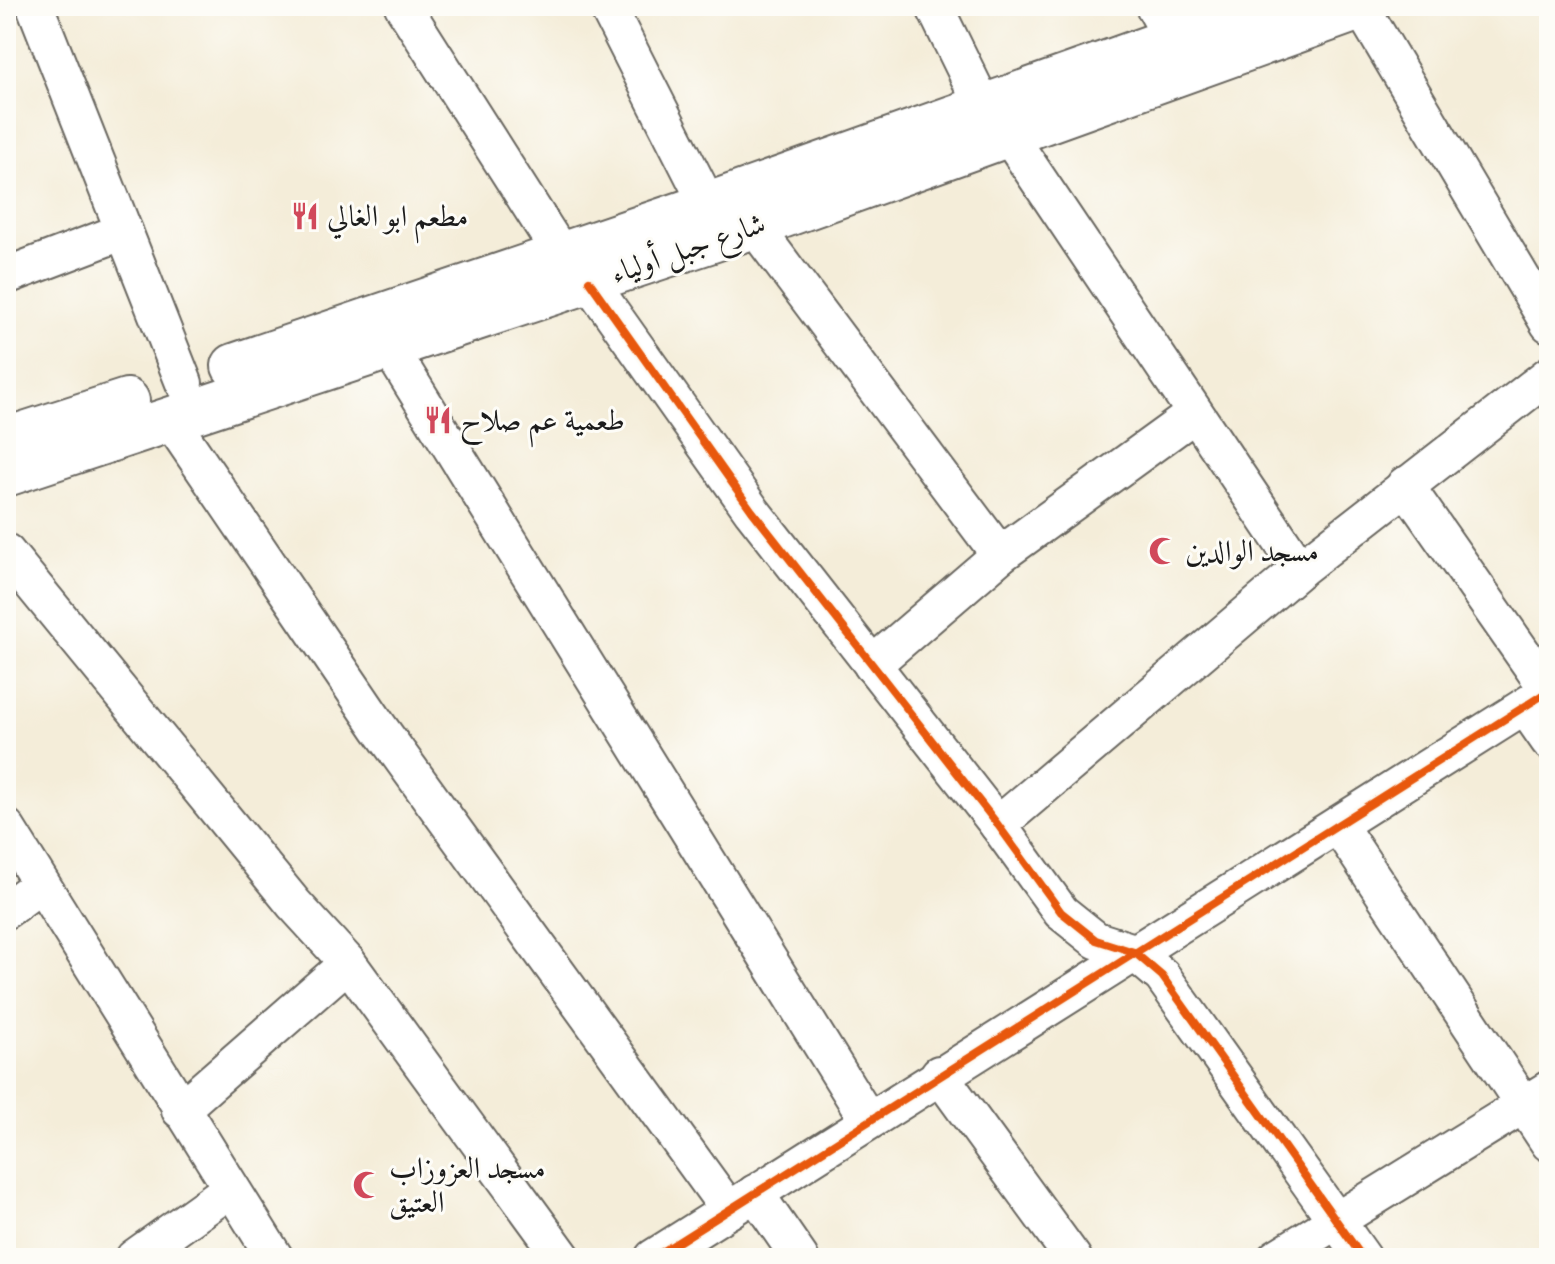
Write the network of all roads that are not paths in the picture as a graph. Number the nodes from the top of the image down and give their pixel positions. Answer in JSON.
{"nodes":[{"id":1,"x":35,"y":6,"type":"edge"},
{"id":2,"x":403,"y":6,"type":"edge"},
{"id":3,"x":607,"y":6,"type":"edge"},
{"id":4,"x":934,"y":6,"type":"edge"},
{"id":5,"x":1267,"y":6,"type":"edge"},
{"id":6,"x":1363,"y":7,"type":"edge"},
{"id":7,"x":1164,"y":23,"type":"edge"},
{"id":8,"x":996,"y":122,"type":"junction"},
{"id":9,"x":708,"y":205,"type":"junction"},
{"id":10,"x":754,"y":226,"type":"junction"},
{"id":11,"x":124,"y":231,"type":"junction"},
{"id":12,"x":575,"y":268,"type":"junction"},
{"id":13,"x":6,"y":276,"type":"edge"},
{"id":14,"x":1549,"y":324,"type":"edge"},
{"id":15,"x":389,"y":347,"type":"junction"},
{"id":16,"x":1549,"y":375,"type":"edge"},
{"id":17,"x":176,"y":400,"type":"junction"},
{"id":18,"x":1193,"y":415,"type":"junction"},
{"id":19,"x":12,"y":455,"type":"edge"},
{"id":20,"x":1405,"y":485,"type":"junction"},
{"id":21,"x":6,"y":552,"type":"edge"},
{"id":22,"x":1000,"y":555,"type":"junction"},
{"id":23,"x":1300,"y":569,"type":"junction"},
{"id":24,"x":872,"y":665,"type":"junction"},
{"id":25,"x":1541,"y":696,"type":"edge"},
{"id":26,"x":1549,"y":741,"type":"edge"},
{"id":27,"x":998,"y":825,"type":"junction"},
{"id":28,"x":1338,"y":825,"type":"junction"},
{"id":29,"x":6,"y":827,"type":"edge"},
{"id":30,"x":41,"y":884,"type":"junction"},
{"id":31,"x":6,"y":910,"type":"edge"},
{"id":32,"x":1134,"y":952,"type":"junction"},
{"id":33,"x":348,"y":963,"type":"junction"},
{"id":34,"x":939,"y":1074,"type":"junction"},
{"id":35,"x":1536,"y":1097,"type":"edge"},
{"id":36,"x":180,"y":1110,"type":"junction"},
{"id":37,"x":868,"y":1120,"type":"junction"},
{"id":38,"x":1549,"y":1143,"type":"edge"},
{"id":39,"x":229,"y":1190,"type":"junction"},
{"id":40,"x":742,"y":1202,"type":"junction"},
{"id":41,"x":1336,"y":1220,"type":"junction"},
{"id":42,"x":134,"y":1258,"type":"edge"},
{"id":43,"x":275,"y":1258,"type":"edge"},
{"id":44,"x":563,"y":1258,"type":"edge"},
{"id":45,"x":653,"y":1258,"type":"edge"},
{"id":46,"x":800,"y":1258,"type":"edge"},
{"id":47,"x":1073,"y":1258,"type":"edge"},
{"id":48,"x":1276,"y":1258,"type":"edge"},
{"id":49,"x":1363,"y":1258,"type":"edge"}],
"edges":[{"from":1,"to":11,"type":"street"},
{"from":2,"to":12,"type":"street"},
{"from":3,"to":9,"type":"street"},
{"from":4,"to":8,"type":"street"},
{"from":5,"to":7,"type":"main road","name":"شارع جبل أولياء"},
{"from":6,"to":8,"type":"main road","name":"شارع جبل أولياء"},
{"from":6,"to":14,"type":"street"},
{"from":7,"to":8,"type":"main road","name":"شارع جبل أولياء"},
{"from":8,"to":9,"type":"main road","name":"شارع جبل أولياء"},
{"from":8,"to":10,"type":"main road","name":"شارع جبل أولياء"},
{"from":8,"to":18,"type":"street"},
{"from":9,"to":12,"type":"main road","name":"شارع جبل أولياء"},
{"from":10,"to":12,"type":"main road","name":"شارع جبل أولياء"},
{"from":10,"to":22,"type":"street"},
{"from":11,"to":13,"type":"street"},
{"from":11,"to":17,"type":"street"},
{"from":12,"to":15,"type":"main road","name":"شارع جبل أولياء"},
{"from":12,"to":17,"type":"main road","name":"شارع جبل أولياء"},
{"from":12,"to":24,"type":"street"},
{"from":15,"to":17,"type":"main road","name":"شارع جبل أولياء"},
{"from":15,"to":37,"type":"street"},
{"from":16,"to":20,"type":"street"},
{"from":17,"to":19,"type":"main road","name":"شارع جبل أولياء"},
{"from":17,"to":40,"type":"street"},
{"from":18,"to":22,"type":"street"},
{"from":18,"to":23,"type":"street"},
{"from":20,"to":23,"type":"street"},
{"from":20,"to":25,"type":"street"},
{"from":21,"to":33,"type":"street"},
{"from":22,"to":24,"type":"street"},
{"from":23,"to":27,"type":"street"},
{"from":24,"to":27,"type":"street"},
{"from":25,"to":26,"type":"street"},
{"from":25,"to":28,"type":"street"},
{"from":27,"to":32,"type":"street"},
{"from":28,"to":32,"type":"street"},
{"from":28,"to":35,"type":"street"},
{"from":29,"to":30,"type":"street"},
{"from":30,"to":31,"type":"street"},
{"from":30,"to":36,"type":"street"},
{"from":32,"to":34,"type":"street"},
{"from":32,"to":41,"type":"street"},
{"from":33,"to":36,"type":"street"},
{"from":33,"to":44,"type":"street"},
{"from":34,"to":37,"type":"street"},
{"from":34,"to":47,"type":"street"},
{"from":35,"to":38,"type":"street"},
{"from":35,"to":41,"type":"street"},
{"from":36,"to":39,"type":"street"},
{"from":37,"to":40,"type":"street"},
{"from":39,"to":42,"type":"street"},
{"from":39,"to":43,"type":"street"},
{"from":40,"to":45,"type":"street"},
{"from":40,"to":46,"type":"street"},
{"from":41,"to":48,"type":"street"},
{"from":41,"to":49,"type":"street"}]}
